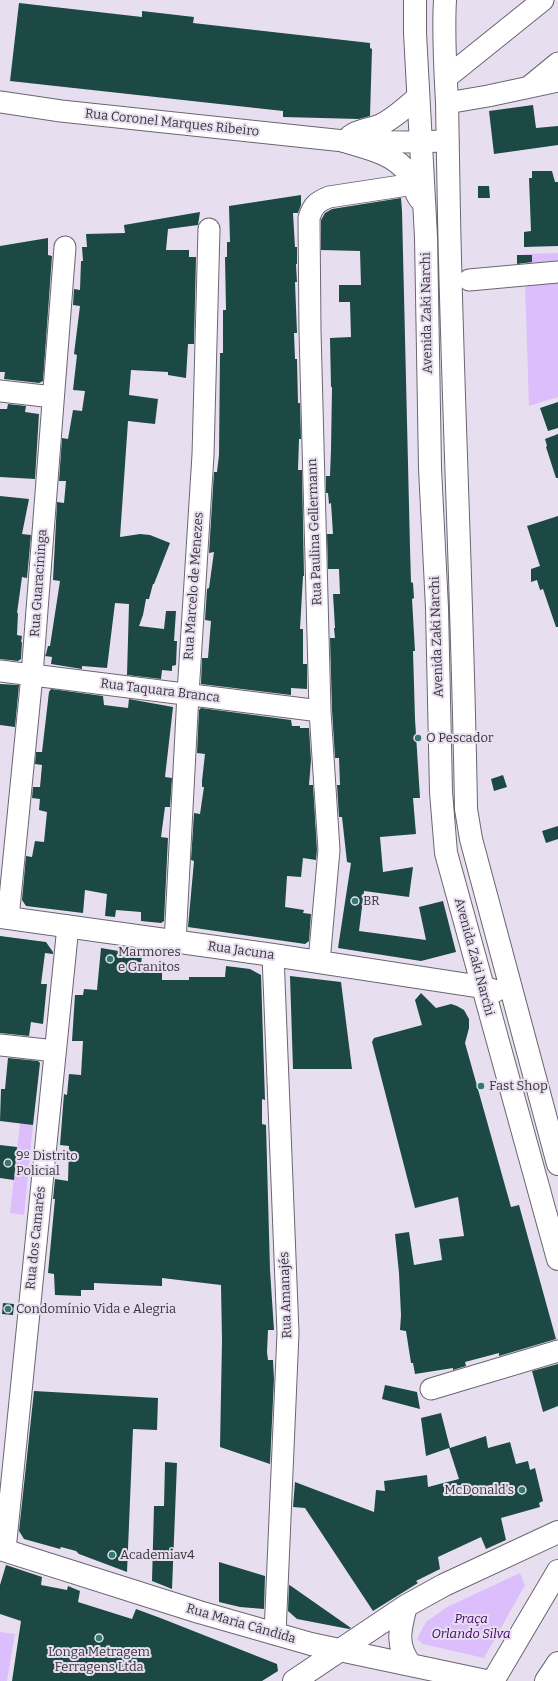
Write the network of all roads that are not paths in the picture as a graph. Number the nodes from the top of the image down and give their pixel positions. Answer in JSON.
{"nodes":[{"id":1,"x":415,"y":0,"type":"edge"},
{"id":2,"x":445,"y":0,"type":"edge"},
{"id":3,"x":543,"y":0,"type":"edge"},
{"id":4,"x":558,"y":62,"type":"edge"},
{"id":5,"x":446,"y":78,"type":"junction"},
{"id":6,"x":558,"y":81,"type":"edge"},
{"id":7,"x":530,"y":86,"type":"junction"},
{"id":8,"x":418,"y":97,"type":"junction"},
{"id":9,"x":0,"y":102,"type":"edge"},
{"id":10,"x":447,"y":103,"type":"junction"},
{"id":11,"x":344,"y":141,"type":"junction"},
{"id":12,"x":448,"y":141,"type":"junction"},
{"id":13,"x":420,"y":142,"type":"junction"},
{"id":14,"x":414,"y":184,"type":"junction"},
{"id":15,"x":424,"y":204,"type":"junction"},
{"id":16,"x":209,"y":229,"type":"dead end"},
{"id":17,"x":65,"y":246,"type":"dead end"},
{"id":18,"x":558,"y":272,"type":"edge"},
{"id":19,"x":469,"y":280,"type":"dead end"},
{"id":20,"x":0,"y":391,"type":"edge"},
{"id":21,"x":53,"y":397,"type":"junction"},
{"id":22,"x":0,"y":671,"type":"edge"},
{"id":23,"x":32,"y":675,"type":"junction"},
{"id":24,"x":188,"y":694,"type":"junction"},
{"id":25,"x":320,"y":711,"type":"junction"},
{"id":26,"x":4,"y":918,"type":"edge"},
{"id":27,"x":68,"y":926,"type":"junction"},
{"id":28,"x":175,"y":942,"type":"junction"},
{"id":29,"x":273,"y":956,"type":"junction"},
{"id":30,"x":319,"y":962,"type":"junction"},
{"id":31,"x":482,"y":987,"type":"junction"},
{"id":32,"x":517,"y":1010,"type":"junction"},
{"id":33,"x":0,"y":1045,"type":"edge"},
{"id":34,"x":55,"y":1051,"type":"junction"},
{"id":35,"x":558,"y":1164,"type":"edge"},
{"id":36,"x":558,"y":1259,"type":"edge"},
{"id":37,"x":558,"y":1351,"type":"edge"},
{"id":38,"x":431,"y":1389,"type":"dead end"},
{"id":39,"x":558,"y":1532,"type":"edge"},
{"id":40,"x":2,"y":1550,"type":"edge"},
{"id":41,"x":558,"y":1571,"type":"edge"},
{"id":42,"x":406,"y":1606,"type":"junction"},
{"id":43,"x":275,"y":1634,"type":"junction"},
{"id":44,"x":340,"y":1651,"type":"junction"},
{"id":45,"x":558,"y":1663,"type":"edge"},
{"id":46,"x":411,"y":1665,"type":"junction"},
{"id":47,"x":294,"y":1681,"type":"edge"},
{"id":48,"x":486,"y":1681,"type":"edge"},
{"id":49,"x":493,"y":1681,"type":"edge"},
{"id":50,"x":546,"y":1681,"type":"edge"}],
"edges":[{"from":1,"to":8,"type":"main road","name":"Avenida Zaki Narchi"},
{"from":2,"to":5,"type":"main road","name":"Avenida Zaki Narchi"},
{"from":3,"to":5,"type":"street"},
{"from":4,"to":7,"type":"street"},
{"from":5,"to":10,"type":"main road","name":"Avenida Zaki Narchi"},
{"from":6,"to":7,"type":"street"},
{"from":7,"to":10,"type":"street"},
{"from":8,"to":11,"type":"street"},
{"from":8,"to":13,"type":"main road","name":"Avenida Zaki Narchi"},
{"from":9,"to":11,"type":"street","name":"Rua Coronel Marques Ribeiro"},
{"from":10,"to":12,"type":"main road","name":"Avenida Zaki Narchi"},
{"from":11,"to":13,"type":"street","name":"Rua Coronel Marques Ribeiro"},
{"from":11,"to":14,"type":"main road"},
{"from":12,"to":13,"type":"street","name":"Rua Coronel Marques Ribeiro"},
{"from":12,"to":32,"type":"main road","name":"Avenida Zaki Narchi"},
{"from":13,"to":15,"type":"main road","name":"Avenida Zaki Narchi"},
{"from":14,"to":15,"type":"main road"},
{"from":14,"to":25,"type":"street","name":"Rua Paulina Gellermann"},
{"from":15,"to":31,"type":"main road","name":"Avenida Zaki Narchi"},
{"from":16,"to":24,"type":"street","name":"Rua Marcelo de Menezes"},
{"from":17,"to":21,"type":"street","name":"Rua Guaracininga"},
{"from":18,"to":19,"type":"street"},
{"from":20,"to":21,"type":"street"},
{"from":21,"to":23,"type":"street","name":"Rua Guaracininga"},
{"from":22,"to":23,"type":"street","name":"Rua Taquara Branca"},
{"from":23,"to":24,"type":"street","name":"Rua Taquara Branca"},
{"from":23,"to":26,"type":"street","name":"Rua Guaracininga"},
{"from":24,"to":25,"type":"street","name":"Rua Taquara Branca"},
{"from":24,"to":28,"type":"street","name":"Rua Marcelo de Menezes"},
{"from":25,"to":30,"type":"street","name":"Rua Paulina Gellermann"},
{"from":26,"to":27,"type":"main road","name":"Rua Jacuna"},
{"from":27,"to":28,"type":"main road","name":"Rua Jacuna"},
{"from":27,"to":34,"type":"street","name":"Rua dos Camarés"},
{"from":28,"to":29,"type":"main road","name":"Rua Jacuna"},
{"from":29,"to":30,"type":"main road","name":"Rua Jacuna"},
{"from":29,"to":43,"type":"street","name":"Rua Amanajés"},
{"from":30,"to":31,"type":"main road","name":"Rua Jacuna"},
{"from":31,"to":32,"type":"main road","name":"Rua Jacuna"},
{"from":31,"to":36,"type":"main road","name":"Avenida Zaki Narchi"},
{"from":32,"to":35,"type":"main road","name":"Avenida Zaki Narchi"},
{"from":33,"to":34,"type":"street"},
{"from":34,"to":40,"type":"street","name":"Rua dos Camarés"},
{"from":37,"to":38,"type":"street"},
{"from":39,"to":42,"type":"main road"},
{"from":40,"to":43,"type":"main road","name":"Rua Maria Cândida"},
{"from":41,"to":49,"type":"main road"},
{"from":42,"to":44,"type":"main road"},
{"from":42,"to":46,"type":"main road"},
{"from":43,"to":44,"type":"main road","name":"Rua Maria Cândida"},
{"from":44,"to":46,"type":"main road","name":"Rua Maria Cândida"},
{"from":44,"to":47,"type":"main road"},
{"from":45,"to":50,"type":"main road"},
{"from":46,"to":48,"type":"main road","name":"Rua Maria Cândida"}]}
